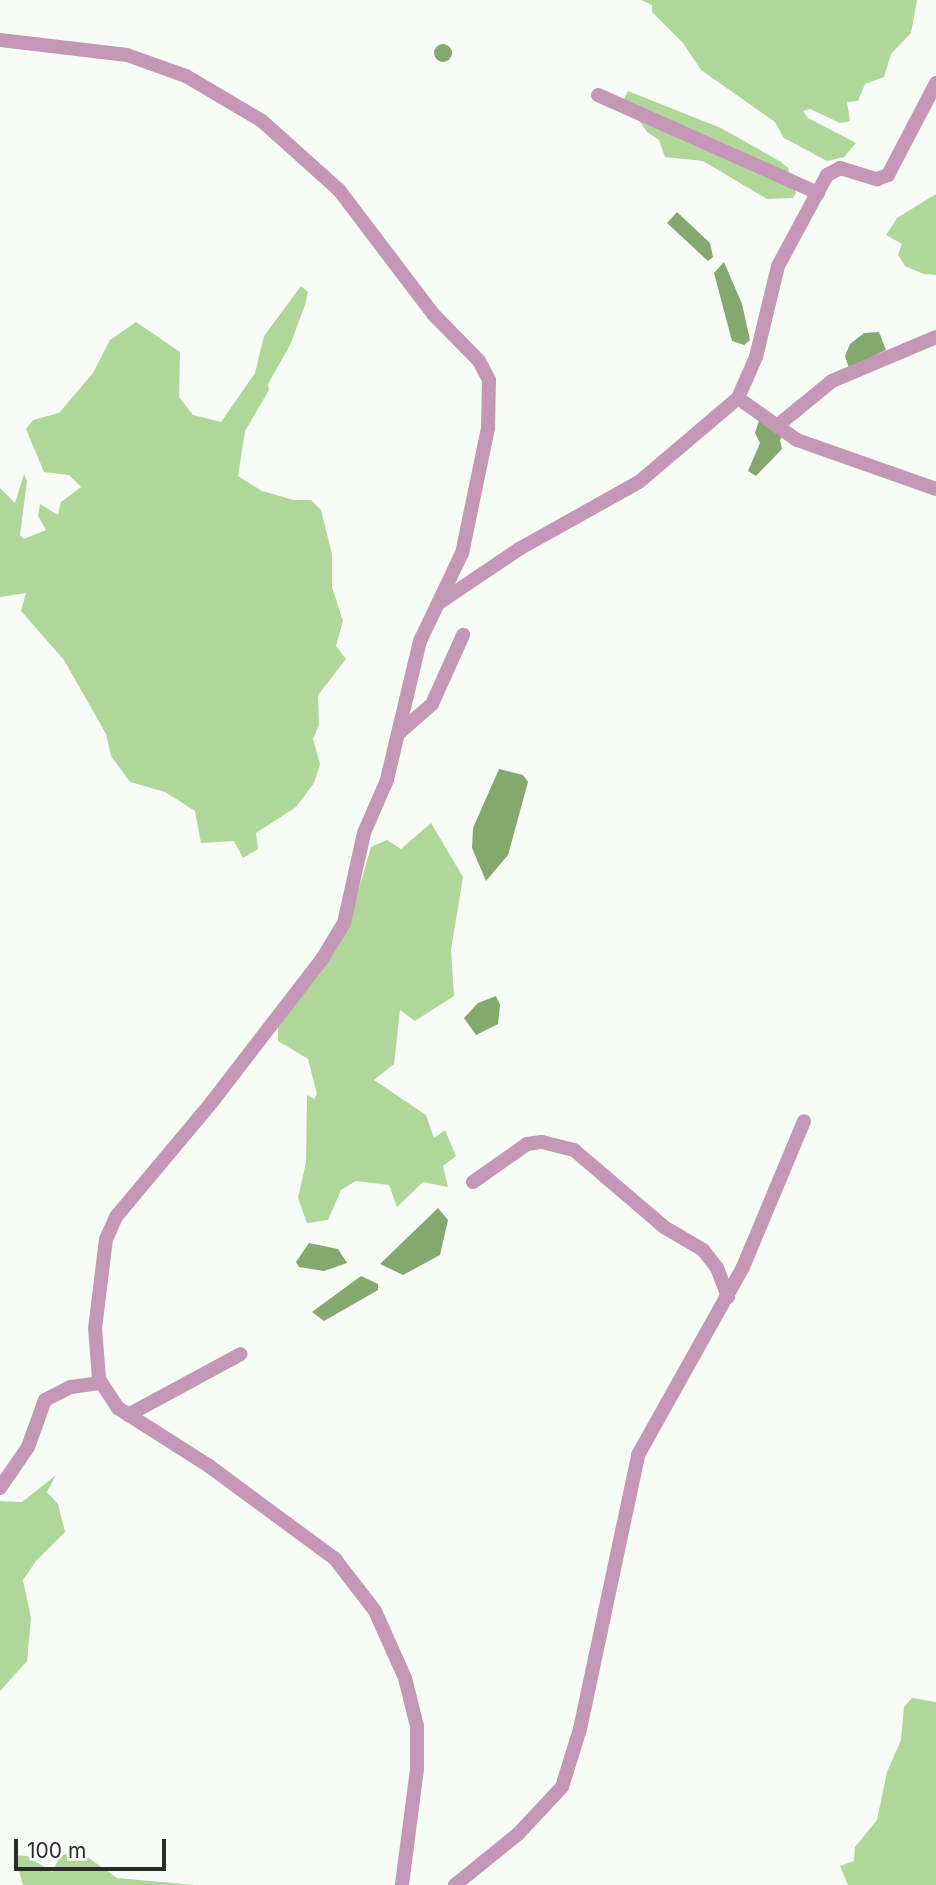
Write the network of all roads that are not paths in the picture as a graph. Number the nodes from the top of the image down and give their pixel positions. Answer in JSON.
{"nodes":[{"id":1,"x":0,"y":40,"type":"edge"},
{"id":2,"x":936,"y":83,"type":"edge"},
{"id":3,"x":598,"y":94,"type":"dead end"},
{"id":4,"x":818,"y":193,"type":"junction"},
{"id":5,"x":936,"y":337,"type":"edge"},
{"id":6,"x":738,"y":398,"type":"junction"},
{"id":7,"x":777,"y":426,"type":"junction"},
{"id":8,"x":936,"y":489,"type":"edge"},
{"id":9,"x":436,"y":605,"type":"junction"},
{"id":10,"x":463,"y":635,"type":"dead end"},
{"id":11,"x":400,"y":733,"type":"junction"},
{"id":12,"x":804,"y":1121,"type":"dead end"},
{"id":13,"x":472,"y":1182,"type":"dead end"},
{"id":14,"x":728,"y":1297,"type":"junction"},
{"id":15,"x":241,"y":1354,"type":"dead end"},
{"id":16,"x":101,"y":1383,"type":"junction"},
{"id":17,"x":128,"y":1415,"type":"junction"},
{"id":18,"x":0,"y":1488,"type":"edge"},
{"id":19,"x":402,"y":1885,"type":"edge"},
{"id":20,"x":455,"y":1885,"type":"edge"}],
"edges":[{"from":1,"to":9,"type":"street"},
{"from":2,"to":4,"type":"street"},
{"from":3,"to":4,"type":"street"},
{"from":4,"to":6,"type":"street"},
{"from":5,"to":7,"type":"street"},
{"from":6,"to":7,"type":"street"},
{"from":6,"to":9,"type":"street"},
{"from":7,"to":8,"type":"street"},
{"from":9,"to":11,"type":"street"},
{"from":10,"to":11,"type":"street"},
{"from":11,"to":16,"type":"street"},
{"from":12,"to":14,"type":"street"},
{"from":13,"to":14,"type":"street"},
{"from":14,"to":20,"type":"street"},
{"from":15,"to":17,"type":"street"},
{"from":16,"to":17,"type":"street"},
{"from":16,"to":18,"type":"street"},
{"from":17,"to":19,"type":"street"}]}
